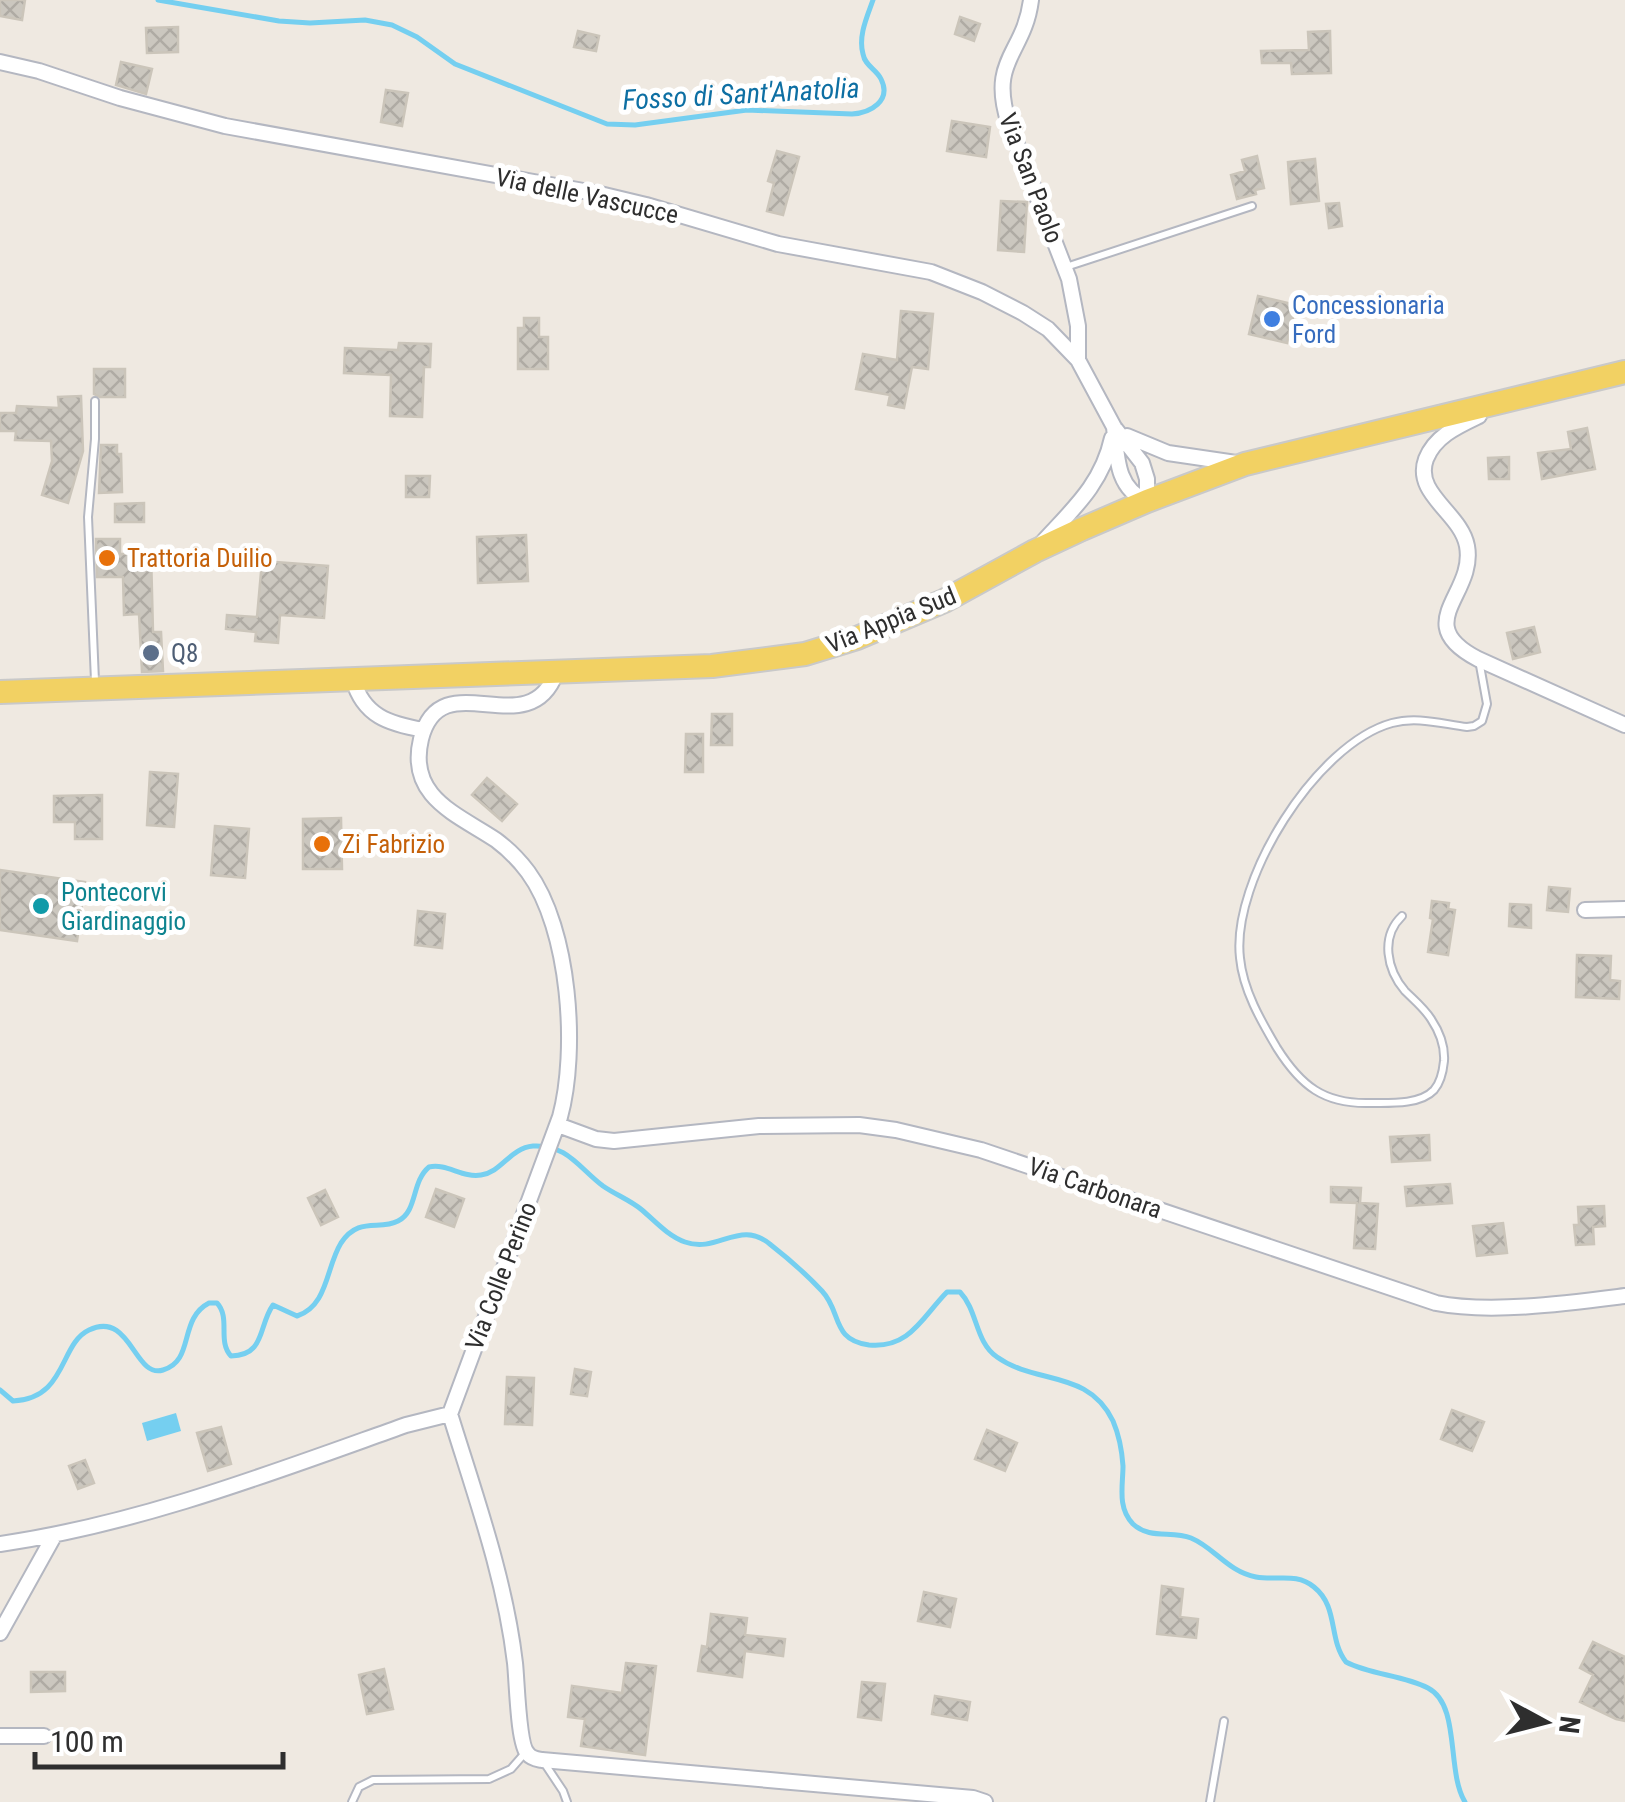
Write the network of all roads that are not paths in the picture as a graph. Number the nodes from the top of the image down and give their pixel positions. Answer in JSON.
{"nodes":[{"id":1,"x":1031,"y":0,"type":"edge"},
{"id":2,"x":0,"y":62,"type":"edge"},
{"id":3,"x":1252,"y":206,"type":"dead end"},
{"id":4,"x":1065,"y":267,"type":"junction"},
{"id":5,"x":1078,"y":360,"type":"junction"},
{"id":6,"x":1625,"y":372,"type":"edge"},
{"id":7,"x":1525,"y":396,"type":"junction"},
{"id":8,"x":95,"y":401,"type":"dead end"},
{"id":9,"x":1114,"y":427,"type":"junction"},
{"id":10,"x":1245,"y":464,"type":"junction"},
{"id":11,"x":1147,"y":501,"type":"junction"},
{"id":12,"x":1035,"y":551,"type":"junction"},
{"id":13,"x":1478,"y":659,"type":"junction"},
{"id":14,"x":556,"y":672,"type":"junction"},
{"id":15,"x":353,"y":679,"type":"junction"},
{"id":16,"x":96,"y":687,"type":"junction"},
{"id":17,"x":0,"y":692,"type":"edge"},
{"id":18,"x":1625,"y":725,"type":"edge"},
{"id":19,"x":424,"y":730,"type":"junction"},
{"id":20,"x":1585,"y":910,"type":"dead end"},
{"id":21,"x":1625,"y":910,"type":"edge"},
{"id":22,"x":1402,"y":916,"type":"dead end"},
{"id":23,"x":556,"y":1129,"type":"junction"},
{"id":24,"x":1625,"y":1296,"type":"edge"},
{"id":25,"x":450,"y":1414,"type":"junction"},
{"id":26,"x":54,"y":1536,"type":"junction"},
{"id":27,"x":0,"y":1544,"type":"edge"},
{"id":28,"x":0,"y":1632,"type":"edge"},
{"id":29,"x":1224,"y":1721,"type":"dead end"},
{"id":30,"x":0,"y":1736,"type":"edge"},
{"id":31,"x":44,"y":1736,"type":"dead end"},
{"id":32,"x":526,"y":1752,"type":"junction"},
{"id":33,"x":542,"y":1760,"type":"junction"},
{"id":34,"x":352,"y":1802,"type":"edge"},
{"id":35,"x":567,"y":1802,"type":"edge"},
{"id":36,"x":985,"y":1802,"type":"edge"},
{"id":37,"x":1210,"y":1802,"type":"edge"}],
"edges":[{"from":1,"to":4,"type":"street","name":"Via San Paolo"},
{"from":2,"to":5,"type":"street","name":"Via delle Vascucce"},
{"from":3,"to":4,"type":"lane"},
{"from":4,"to":5,"type":"street","name":"Via San Paolo"},
{"from":5,"to":9,"type":"street","name":"Via delle Vascucce"},
{"from":6,"to":7,"type":"main road","name":"Via Appia Sud"},
{"from":7,"to":10,"type":"main road","name":"Via Appia Sud"},
{"from":7,"to":13,"type":"street"},
{"from":8,"to":16,"type":"lane"},
{"from":9,"to":10,"type":"street"},
{"from":9,"to":11,"type":"street","name":"Via delle Vascucce"},
{"from":9,"to":11,"type":"street","name":"Via delle Vascucce"},
{"from":9,"to":12,"type":"street"},
{"from":10,"to":11,"type":"main road","name":"Via Appia Sud"},
{"from":11,"to":12,"type":"main road","name":"Via Appia Sud"},
{"from":12,"to":14,"type":"main road","name":"Via Appia Sud"},
{"from":13,"to":18,"type":"street"},
{"from":13,"to":22,"type":"lane"},
{"from":14,"to":15,"type":"main road","name":"Via Appia Sud"},
{"from":14,"to":19,"type":"street"},
{"from":15,"to":16,"type":"main road","name":"Via Appia Sud"},
{"from":15,"to":19,"type":"street"},
{"from":16,"to":17,"type":"main road","name":"Via Appia Sud"},
{"from":19,"to":23,"type":"street","name":"Via Colle Perino"},
{"from":20,"to":21,"type":"street"},
{"from":23,"to":24,"type":"street","name":"Via Carbonara"},
{"from":23,"to":25,"type":"street","name":"Via Colle Perino"},
{"from":25,"to":26,"type":"street"},
{"from":25,"to":32,"type":"street"},
{"from":26,"to":27,"type":"street"},
{"from":26,"to":28,"type":"street"},
{"from":29,"to":37,"type":"lane"},
{"from":30,"to":31,"type":"street"},
{"from":32,"to":33,"type":"street"},
{"from":32,"to":34,"type":"lane"},
{"from":33,"to":35,"type":"lane"},
{"from":33,"to":36,"type":"street"}]}
